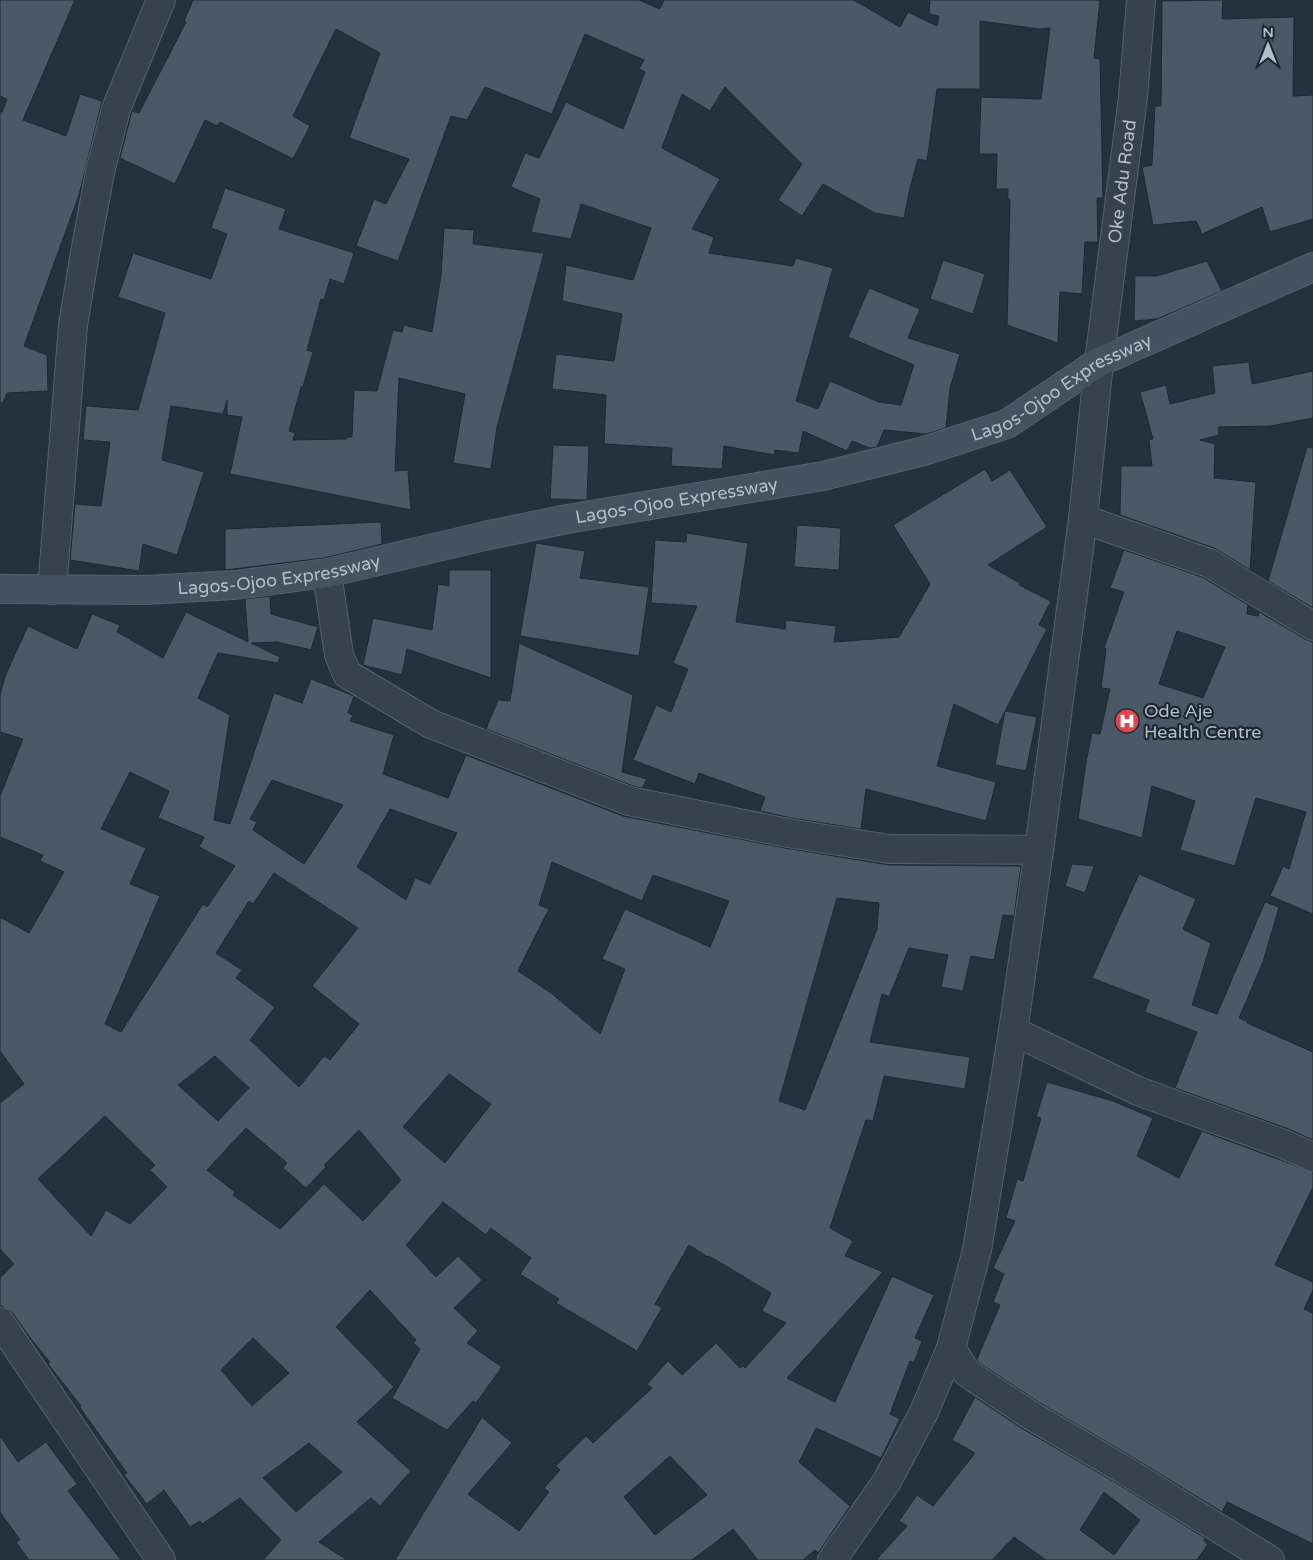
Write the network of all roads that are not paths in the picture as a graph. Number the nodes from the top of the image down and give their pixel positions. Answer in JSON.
{"nodes":[{"id":1,"x":161,"y":0,"type":"edge"},
{"id":2,"x":1141,"y":0,"type":"edge"},
{"id":3,"x":1313,"y":266,"type":"edge"},
{"id":4,"x":1099,"y":362,"type":"junction"},
{"id":5,"x":1082,"y":518,"type":"junction"},
{"id":6,"x":328,"y":573,"type":"junction"},
{"id":7,"x":0,"y":589,"type":"edge"},
{"id":8,"x":52,"y":590,"type":"junction"},
{"id":9,"x":1313,"y":626,"type":"edge"},
{"id":10,"x":1039,"y":850,"type":"junction"},
{"id":11,"x":1013,"y":1031,"type":"junction"},
{"id":12,"x":1313,"y":1157,"type":"edge"},
{"id":13,"x":0,"y":1322,"type":"edge"},
{"id":14,"x":951,"y":1348,"type":"junction"},
{"id":15,"x":161,"y":1560,"type":"edge"},
{"id":16,"x":832,"y":1560,"type":"edge"},
{"id":17,"x":1270,"y":1560,"type":"edge"}],
"edges":[{"from":1,"to":8,"type":"street"},
{"from":2,"to":4,"type":"street","name":"Oke Adu Road"},
{"from":3,"to":4,"type":"main road","name":"Lagos-Ojoo Expressway"},
{"from":4,"to":5,"type":"street","name":"Oke Adu Road"},
{"from":4,"to":6,"type":"main road","name":"Lagos-Ojoo Expressway"},
{"from":5,"to":9,"type":"street"},
{"from":5,"to":10,"type":"street","name":"Oke Adu Road"},
{"from":6,"to":8,"type":"main road","name":"Lagos-Ojoo Expressway"},
{"from":6,"to":10,"type":"street"},
{"from":7,"to":8,"type":"main road","name":"Lagos-Ojoo Expressway"},
{"from":10,"to":11,"type":"street","name":"Oke Adu Road"},
{"from":11,"to":12,"type":"street"},
{"from":11,"to":14,"type":"street","name":"Oke Adu Road"},
{"from":13,"to":15,"type":"street"},
{"from":14,"to":16,"type":"street","name":"Oke Adu Road"},
{"from":14,"to":17,"type":"street"}]}
